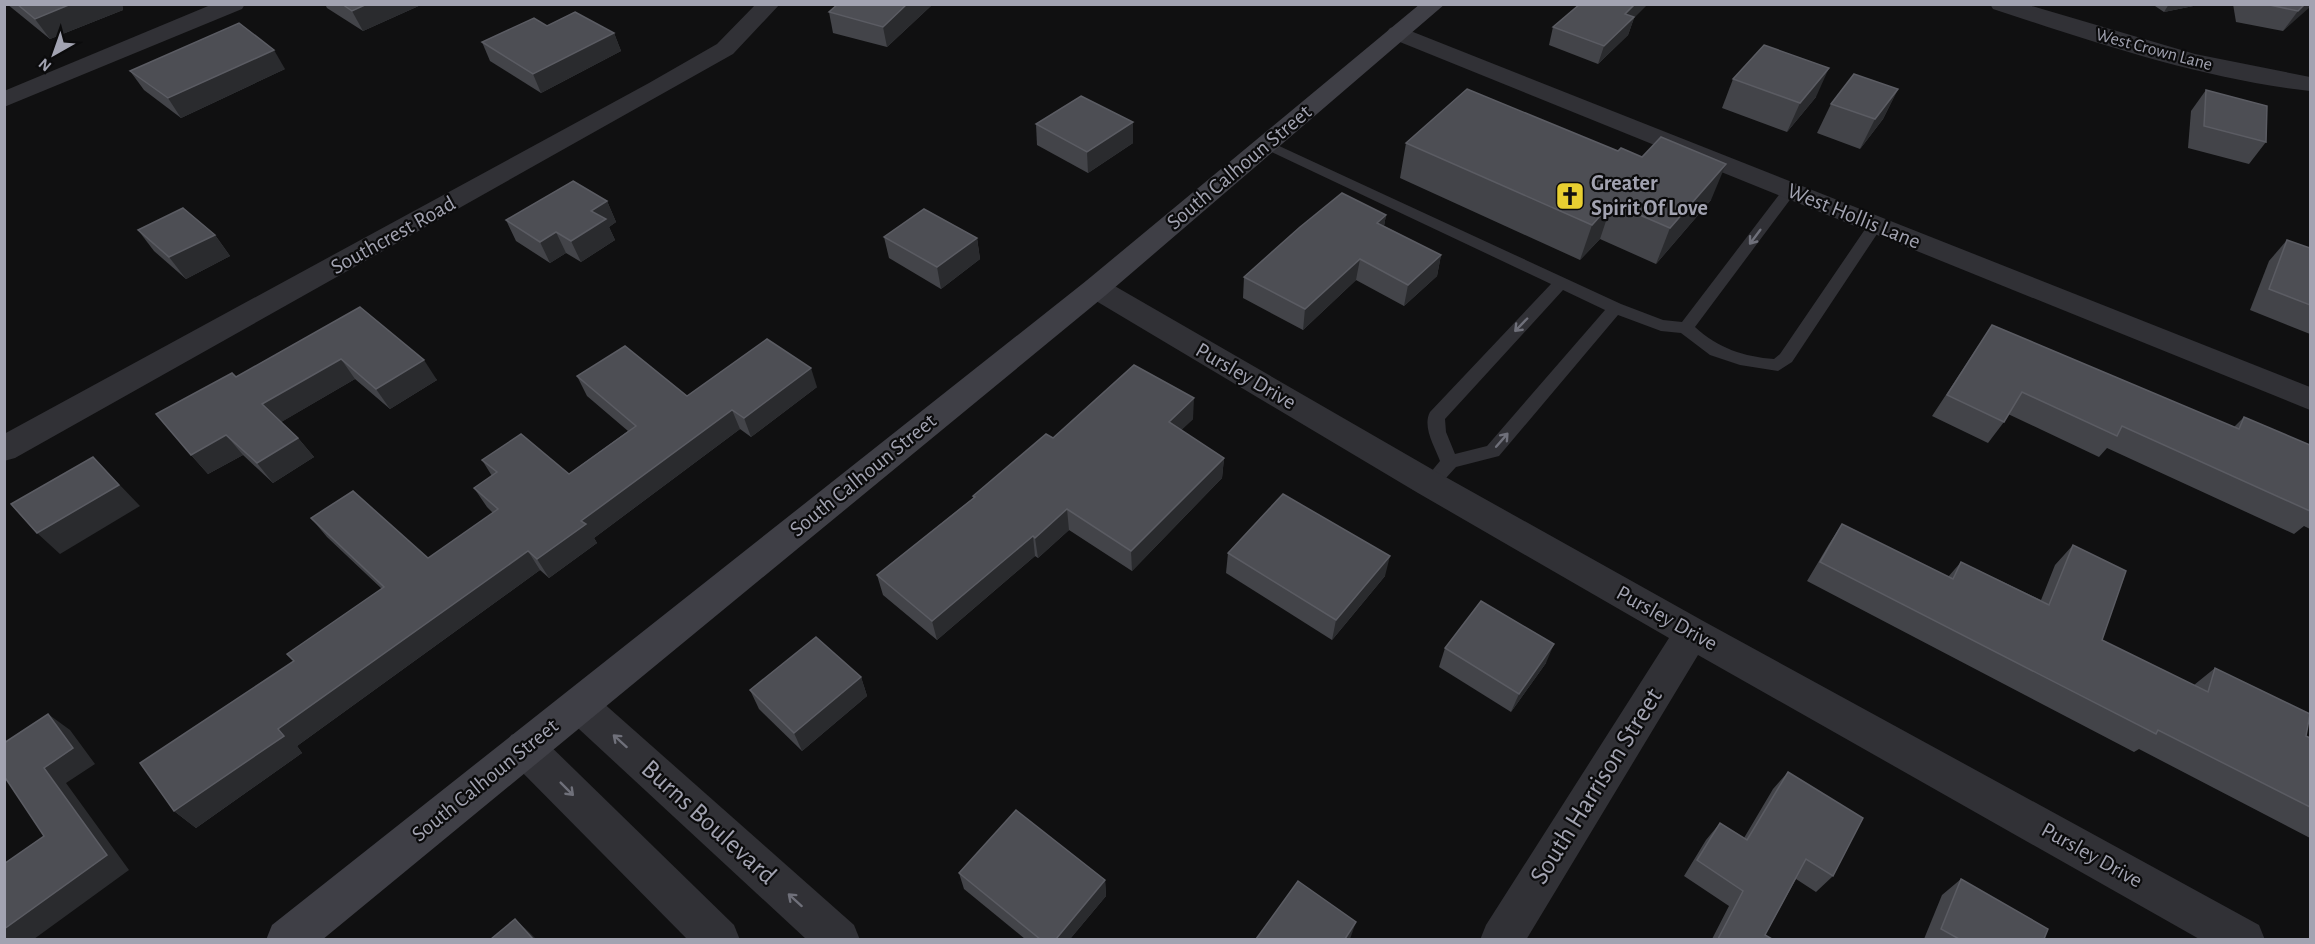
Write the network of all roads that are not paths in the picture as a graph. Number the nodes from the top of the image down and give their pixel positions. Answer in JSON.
{"nodes":[{"id":1,"x":234,"y":4,"type":"edge"},
{"id":2,"x":769,"y":4,"type":"edge"},
{"id":3,"x":1434,"y":4,"type":"edge"},
{"id":4,"x":2001,"y":4,"type":"edge"},
{"id":5,"x":1398,"y":33,"type":"junction"},
{"id":6,"x":2310,"y":84,"type":"edge"},
{"id":7,"x":4,"y":100,"type":"edge"},
{"id":8,"x":1266,"y":144,"type":"junction"},
{"id":9,"x":1790,"y":190,"type":"junction"},
{"id":10,"x":1875,"y":225,"type":"junction"},
{"id":11,"x":1561,"y":283,"type":"junction"},
{"id":12,"x":1096,"y":288,"type":"junction"},
{"id":13,"x":1615,"y":308,"type":"junction"},
{"id":14,"x":1686,"y":327,"type":"junction"},
{"id":15,"x":2310,"y":399,"type":"edge"},
{"id":16,"x":4,"y":449,"type":"edge"},
{"id":17,"x":1440,"y":473,"type":"junction"},
{"id":18,"x":1692,"y":633,"type":"junction"},
{"id":19,"x":579,"y":705,"type":"junction"},
{"id":20,"x":525,"y":748,"type":"junction"},
{"id":21,"x":287,"y":939,"type":"edge"},
{"id":22,"x":719,"y":939,"type":"edge"},
{"id":23,"x":838,"y":939,"type":"edge"},
{"id":24,"x":1501,"y":939,"type":"edge"},
{"id":25,"x":2244,"y":939,"type":"edge"}],
"edges":[{"from":1,"to":7,"type":"street"},
{"from":2,"to":16,"type":"street","name":"Southcrest Road"},
{"from":3,"to":5,"type":"street","name":"South Calhoun Street"},
{"from":4,"to":6,"type":"street","name":"West Crown Lane"},
{"from":5,"to":8,"type":"street","name":"South Calhoun Street"},
{"from":5,"to":9,"type":"street","name":"West Hollis Lane"},
{"from":8,"to":11,"type":"lane"},
{"from":8,"to":12,"type":"street","name":"South Calhoun Street"},
{"from":9,"to":10,"type":"street","name":"West Hollis Lane"},
{"from":9,"to":14,"type":"lane","one_way":true},
{"from":10,"to":14,"type":"lane"},
{"from":10,"to":15,"type":"street","name":"West Hollis Lane"},
{"from":11,"to":13,"type":"lane"},
{"from":11,"to":17,"type":"lane","one_way":true},
{"from":12,"to":17,"type":"street","name":"Pursley Drive"},
{"from":12,"to":19,"type":"street","name":"South Calhoun Street"},
{"from":13,"to":14,"type":"lane"},
{"from":17,"to":13,"type":"lane","one_way":true},
{"from":17,"to":18,"type":"street","name":"Pursley Drive"},
{"from":18,"to":24,"type":"street","name":"South Harrison Street"},
{"from":18,"to":25,"type":"street","name":"Pursley Drive"},
{"from":19,"to":20,"type":"street","name":"South Calhoun Street"},
{"from":23,"to":19,"type":"street","name":"Burns Boulevard","one_way":true},
{"from":20,"to":21,"type":"street","name":"South Calhoun Street"},
{"from":20,"to":22,"type":"street","one_way":true}]}
